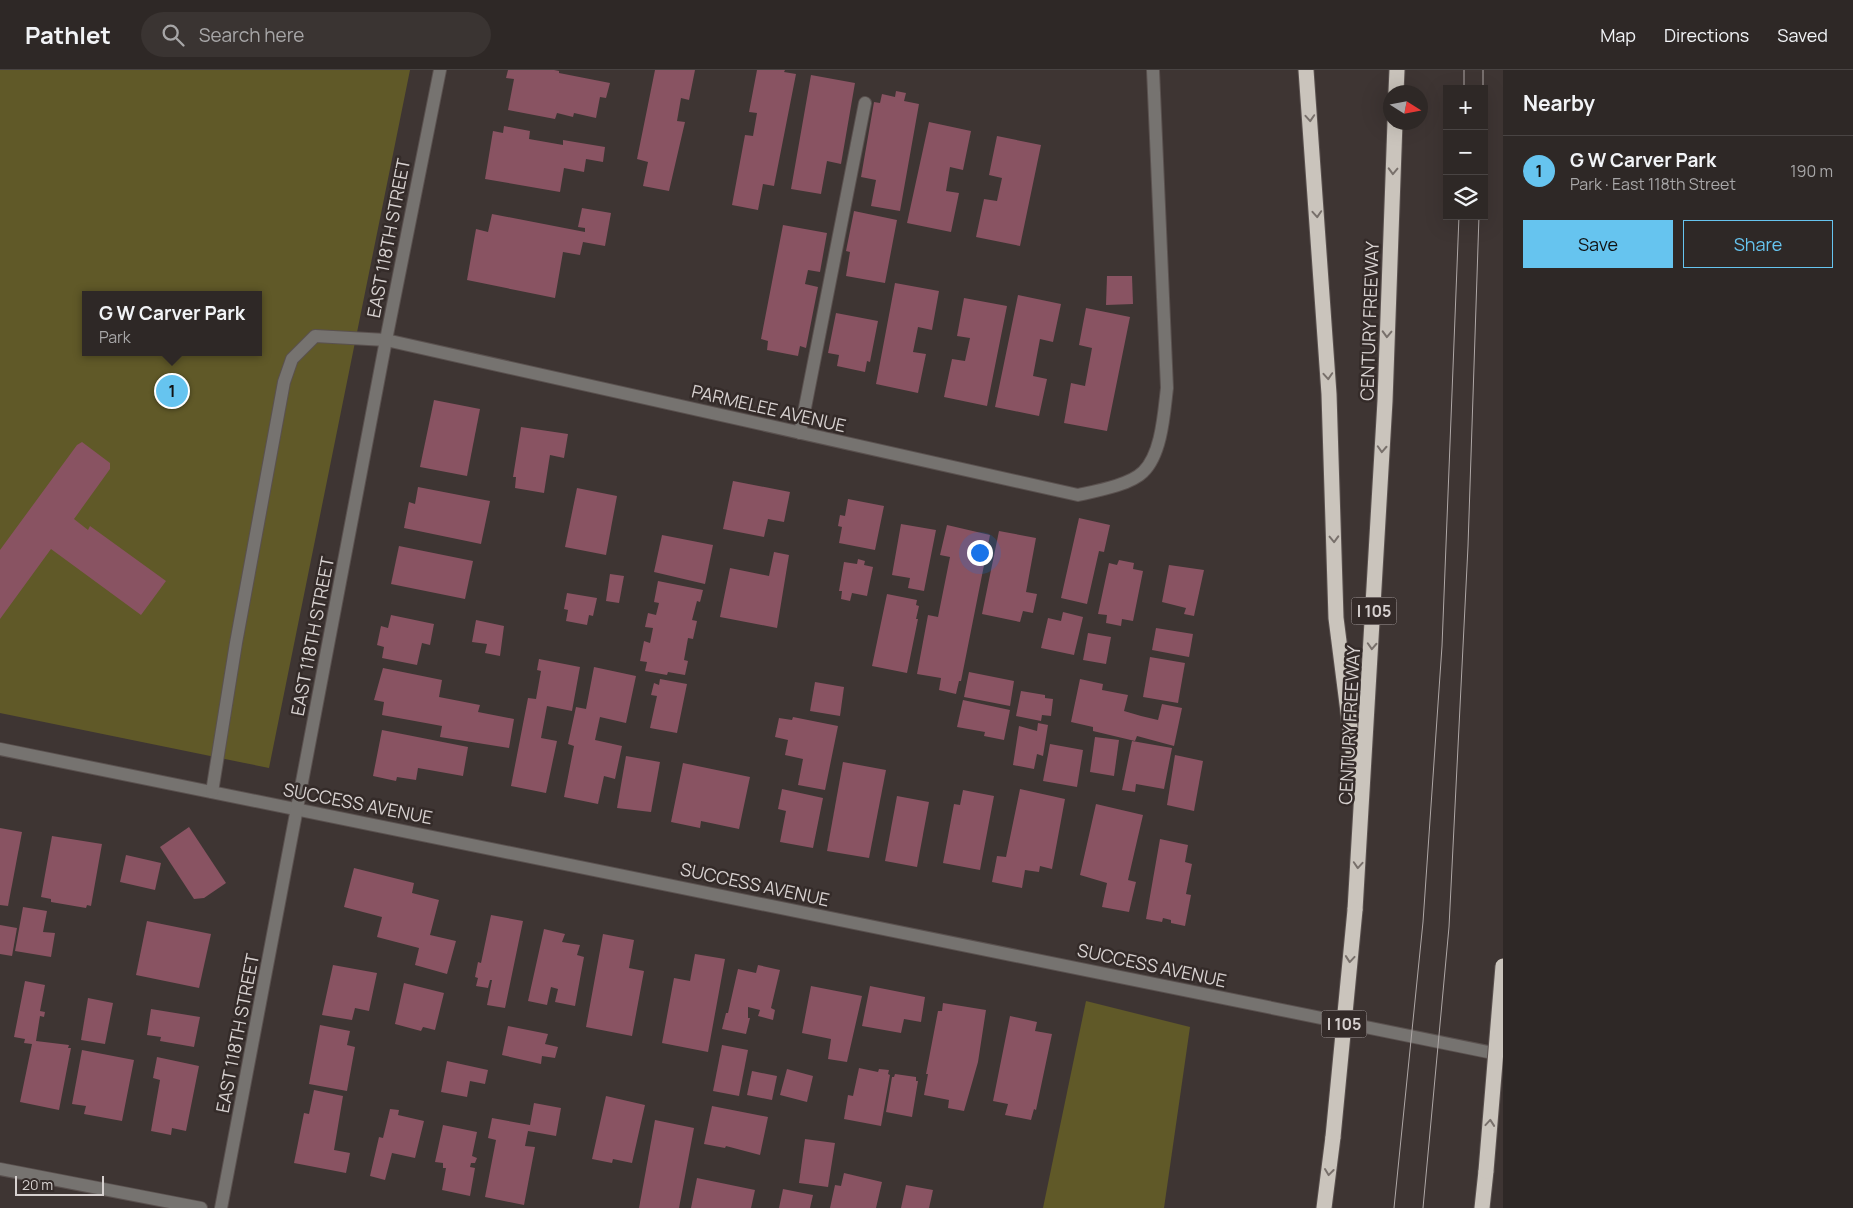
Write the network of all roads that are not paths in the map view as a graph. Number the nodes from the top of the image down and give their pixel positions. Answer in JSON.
{"nodes":[{"id":1,"x":440,"y":70,"type":"edge"},
{"id":2,"x":1153,"y":70,"type":"edge"},
{"id":3,"x":1306,"y":70,"type":"edge"},
{"id":4,"x":1397,"y":70,"type":"edge"},
{"id":5,"x":1396,"y":85,"type":"edge"},
{"id":6,"x":865,"y":103,"type":"dead end"},
{"id":7,"x":1395,"y":130,"type":"edge"},
{"id":8,"x":386,"y":340,"type":"junction"},
{"id":9,"x":800,"y":433,"type":"junction"},
{"id":10,"x":0,"y":749,"type":"edge"},
{"id":11,"x":212,"y":792,"type":"junction"},
{"id":12,"x":298,"y":808,"type":"junction"},
{"id":13,"x":1362,"y":820,"type":"junction"},
{"id":14,"x":1503,"y":966,"type":"edge"},
{"id":15,"x":1503,"y":1055,"type":"edge"},
{"id":16,"x":0,"y":1169,"type":"edge"},
{"id":17,"x":202,"y":1208,"type":"edge"},
{"id":18,"x":221,"y":1208,"type":"edge"},
{"id":19,"x":1324,"y":1208,"type":"edge"},
{"id":20,"x":1482,"y":1208,"type":"edge"}],
"edges":[{"from":1,"to":8,"type":"street","name":"EAST 118TH STREET"},
{"from":2,"to":9,"type":"street","name":"PARMELEE AVENUE"},
{"from":3,"to":13,"type":"highway","one_way":true},
{"from":4,"to":5,"type":"highway"},
{"from":6,"to":9,"type":"street"},
{"from":7,"to":13,"type":"highway","name":"CENTURY FREEWAY","number":"I 105","one_way":true},
{"from":8,"to":9,"type":"street","name":"PARMELEE AVENUE"},
{"from":8,"to":11,"type":"street","name":"PARMELEE AVENUE"},
{"from":8,"to":12,"type":"street","name":"EAST 118TH STREET"},
{"from":10,"to":11,"type":"street","name":"SUCCESS AVENUE"},
{"from":11,"to":12,"type":"street","name":"SUCCESS AVENUE"},
{"from":12,"to":15,"type":"street","name":"SUCCESS AVENUE"},
{"from":12,"to":18,"type":"street","name":"EAST 118TH STREET"},
{"from":13,"to":19,"type":"highway","name":"CENTURY FREEWAY","number":"I 105","one_way":true,"bridge":true},
{"from":20,"to":14,"type":"highway","one_way":true,"bridge":true},
{"from":16,"to":17,"type":"street"}]}
